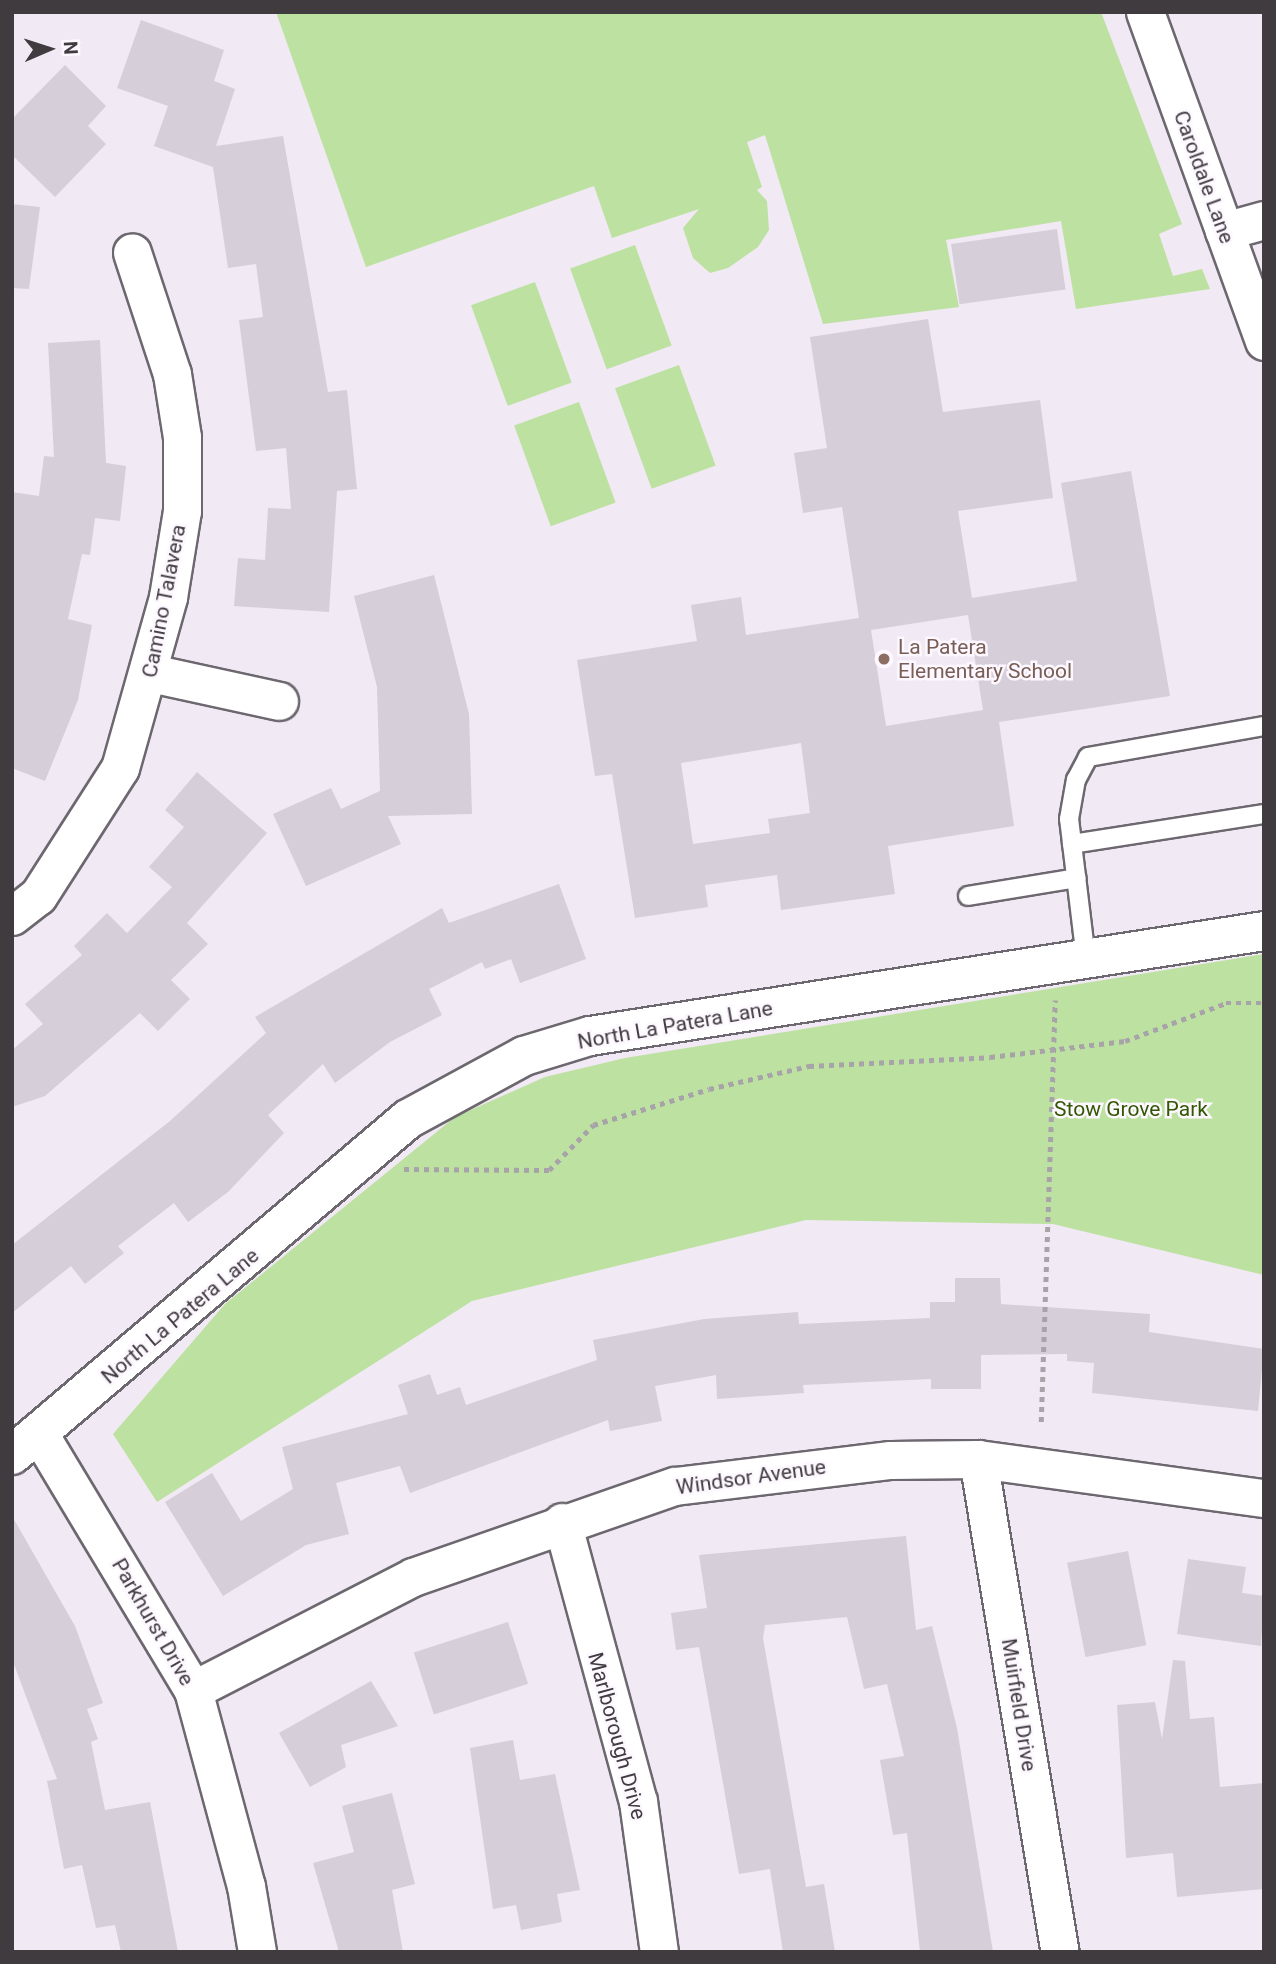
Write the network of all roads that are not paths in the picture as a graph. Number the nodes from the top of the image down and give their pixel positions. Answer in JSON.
{"nodes":[{"id":1,"x":1145,"y":12,"type":"edge"},
{"id":2,"x":1264,"y":220,"type":"edge"},
{"id":3,"x":1224,"y":231,"type":"junction"},
{"id":4,"x":132,"y":252,"type":"dead end"},
{"id":5,"x":1264,"y":341,"type":"edge"},
{"id":6,"x":151,"y":673,"type":"junction"},
{"id":7,"x":279,"y":701,"type":"dead end"},
{"id":8,"x":1264,"y":726,"type":"edge"},
{"id":9,"x":1264,"y":814,"type":"edge"},
{"id":10,"x":1072,"y":844,"type":"junction"},
{"id":11,"x":1077,"y":878,"type":"junction"},
{"id":12,"x":968,"y":896,"type":"dead end"},
{"id":13,"x":12,"y":916,"type":"edge"},
{"id":14,"x":1264,"y":931,"type":"edge"},
{"id":15,"x":1070,"y":962,"type":"junction"},
{"id":16,"x":25,"y":1444,"type":"edge"},
{"id":17,"x":978,"y":1459,"type":"junction"},
{"id":18,"x":1264,"y":1498,"type":"edge"},
{"id":19,"x":562,"y":1522,"type":"junction"},
{"id":20,"x":193,"y":1690,"type":"junction"},
{"id":21,"x":257,"y":1952,"type":"edge"},
{"id":22,"x":659,"y":1952,"type":"edge"},
{"id":23,"x":1060,"y":1952,"type":"edge"}],
"edges":[{"from":1,"to":3,"type":"street","name":"Caroldale Lane"},
{"from":2,"to":3,"type":"street"},
{"from":3,"to":5,"type":"street","name":"Caroldale Lane"},
{"from":4,"to":6,"type":"street","name":"Camino Talavera"},
{"from":6,"to":7,"type":"street"},
{"from":6,"to":13,"type":"street","name":"Camino Talavera"},
{"from":8,"to":10,"type":"lane"},
{"from":9,"to":10,"type":"lane"},
{"from":10,"to":11,"type":"lane"},
{"from":11,"to":12,"type":"lane"},
{"from":11,"to":15,"type":"lane"},
{"from":14,"to":15,"type":"street","name":"North La Patera Lane"},
{"from":15,"to":16,"type":"street","name":"North La Patera Lane"},
{"from":16,"to":20,"type":"street","name":"Parkhurst Drive"},
{"from":17,"to":18,"type":"street","name":"Windsor Avenue"},
{"from":17,"to":19,"type":"street","name":"Windsor Avenue"},
{"from":17,"to":23,"type":"street","name":"Muirfield Drive"},
{"from":19,"to":20,"type":"street","name":"Windsor Avenue"},
{"from":19,"to":22,"type":"street","name":"Marlborough Drive"},
{"from":20,"to":21,"type":"street","name":"Parkhurst Drive"}]}
